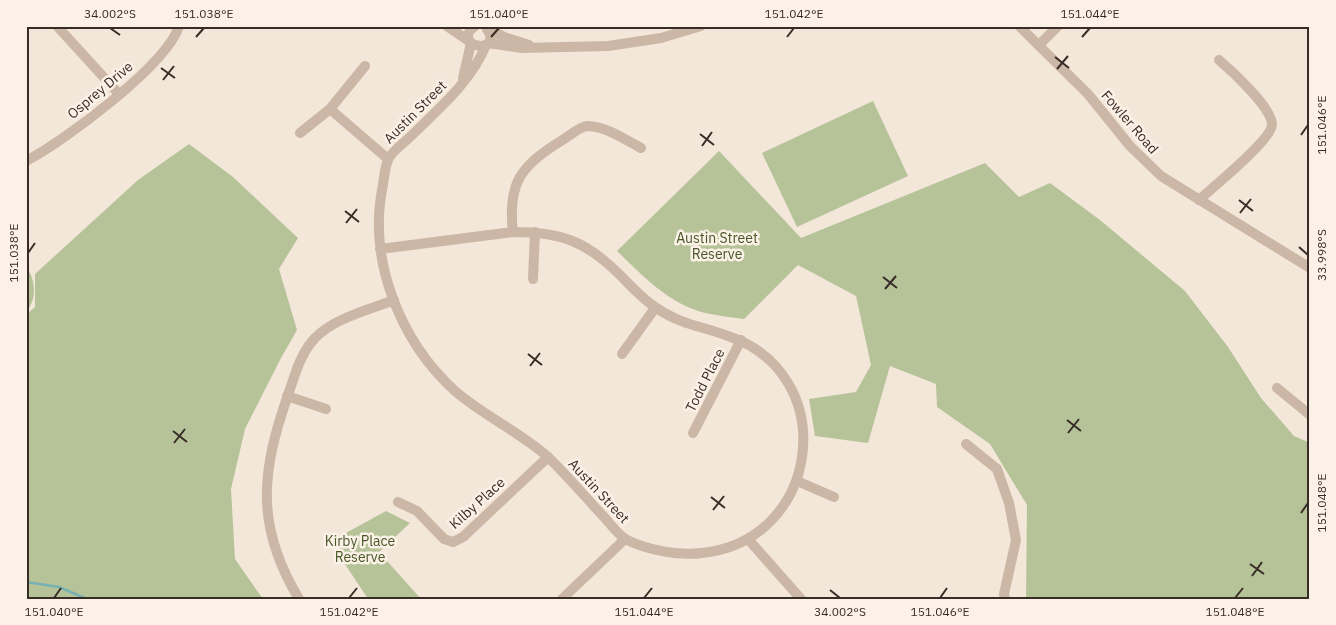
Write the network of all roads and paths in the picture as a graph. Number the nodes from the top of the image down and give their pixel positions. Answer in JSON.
{"nodes":[{"id":1,"x":57,"y":26,"type":"edge"},
{"id":2,"x":179,"y":26,"type":"edge"},
{"id":3,"x":446,"y":26,"type":"edge"},
{"id":4,"x":453,"y":26,"type":"edge"},
{"id":5,"x":475,"y":26,"type":"edge"},
{"id":6,"x":701,"y":26,"type":"edge"},
{"id":7,"x":1019,"y":26,"type":"edge"},
{"id":8,"x":1058,"y":26,"type":"edge"},
{"id":9,"x":486,"y":28,"type":"edge"},
{"id":10,"x":470,"y":42,"type":"junction"},
{"id":11,"x":487,"y":44,"type":"junction"},
{"id":12,"x":1039,"y":45,"type":"junction"},
{"id":13,"x":534,"y":46,"type":"junction"},
{"id":14,"x":1219,"y":60,"type":"dead end"},
{"id":15,"x":364,"y":66,"type":"dead end"},
{"id":16,"x":461,"y":83,"type":"junction"},
{"id":17,"x":119,"y":94,"type":"junction"},
{"id":18,"x":330,"y":109,"type":"junction"},
{"id":19,"x":300,"y":133,"type":"dead end"},
{"id":20,"x":641,"y":148,"type":"dead end"},
{"id":21,"x":388,"y":159,"type":"junction"},
{"id":22,"x":26,"y":161,"type":"edge"},
{"id":23,"x":1199,"y":200,"type":"junction"},
{"id":24,"x":513,"y":232,"type":"junction"},
{"id":25,"x":535,"y":232,"type":"junction"},
{"id":26,"x":380,"y":249,"type":"junction"},
{"id":27,"x":1310,"y":268,"type":"edge"},
{"id":28,"x":533,"y":279,"type":"dead end"},
{"id":29,"x":394,"y":300,"type":"junction"},
{"id":30,"x":655,"y":308,"type":"junction"},
{"id":31,"x":740,"y":340,"type":"junction"},
{"id":32,"x":622,"y":354,"type":"dead end"},
{"id":33,"x":1277,"y":388,"type":"dead end"},
{"id":34,"x":287,"y":396,"type":"junction"},
{"id":35,"x":326,"y":409,"type":"dead end"},
{"id":36,"x":1310,"y":415,"type":"edge"},
{"id":37,"x":693,"y":433,"type":"dead end"},
{"id":38,"x":966,"y":444,"type":"dead end"},
{"id":39,"x":548,"y":457,"type":"junction"},
{"id":40,"x":798,"y":481,"type":"junction"},
{"id":41,"x":834,"y":497,"type":"dead end"},
{"id":42,"x":398,"y":502,"type":"dead end"},
{"id":43,"x":625,"y":539,"type":"junction"},
{"id":44,"x":748,"y":539,"type":"junction"},
{"id":45,"x":299,"y":599,"type":"edge"},
{"id":46,"x":562,"y":599,"type":"edge"},
{"id":47,"x":801,"y":599,"type":"edge"},
{"id":48,"x":1005,"y":599,"type":"edge"}],
"edges":[{"from":1,"to":17,"type":"street"},
{"from":2,"to":17,"type":"street","name":"Osprey Drive"},
{"from":3,"to":10,"type":"street"},
{"from":4,"to":5,"type":"street"},
{"from":5,"to":10,"type":"street","name":"Austin Street"},
{"from":6,"to":13,"type":"street"},
{"from":7,"to":12,"type":"street","name":"Fowler Road"},
{"from":8,"to":12,"type":"street"},
{"from":9,"to":11,"type":"street"},
{"from":9,"to":13,"type":"street"},
{"from":10,"to":11,"type":"street"},
{"from":10,"to":16,"type":"street","name":"Austin Street"},
{"from":11,"to":13,"type":"street"},
{"from":11,"to":16,"type":"street","name":"Austin Street"},
{"from":12,"to":23,"type":"street","name":"Fowler Road"},
{"from":14,"to":23,"type":"street"},
{"from":15,"to":18,"type":"street"},
{"from":16,"to":21,"type":"street","name":"Austin Street"},
{"from":17,"to":22,"type":"street","name":"Osprey Drive"},
{"from":18,"to":19,"type":"street"},
{"from":18,"to":21,"type":"street"},
{"from":20,"to":24,"type":"street"},
{"from":21,"to":26,"type":"street","name":"Austin Street"},
{"from":23,"to":27,"type":"street","name":"Fowler Road"},
{"from":24,"to":25,"type":"street","name":"Austin Street"},
{"from":24,"to":26,"type":"street","name":"Austin Street"},
{"from":25,"to":28,"type":"street"},
{"from":25,"to":30,"type":"street","name":"Austin Street"},
{"from":26,"to":29,"type":"street","name":"Austin Street"},
{"from":29,"to":34,"type":"street"},
{"from":29,"to":39,"type":"street","name":"Austin Street"},
{"from":30,"to":31,"type":"street","name":"Austin Street"},
{"from":30,"to":32,"type":"street"},
{"from":31,"to":37,"type":"street","name":"Todd Place"},
{"from":31,"to":40,"type":"street","name":"Austin Street"},
{"from":33,"to":36,"type":"street"},
{"from":34,"to":35,"type":"street"},
{"from":34,"to":45,"type":"street"},
{"from":38,"to":48,"type":"street"},
{"from":39,"to":42,"type":"street","name":"Kilby Place"},
{"from":39,"to":43,"type":"street","name":"Austin Street"},
{"from":40,"to":41,"type":"street"},
{"from":40,"to":44,"type":"street","name":"Austin Street"},
{"from":43,"to":44,"type":"street","name":"Austin Street"},
{"from":43,"to":46,"type":"street"},
{"from":44,"to":47,"type":"street"}]}
